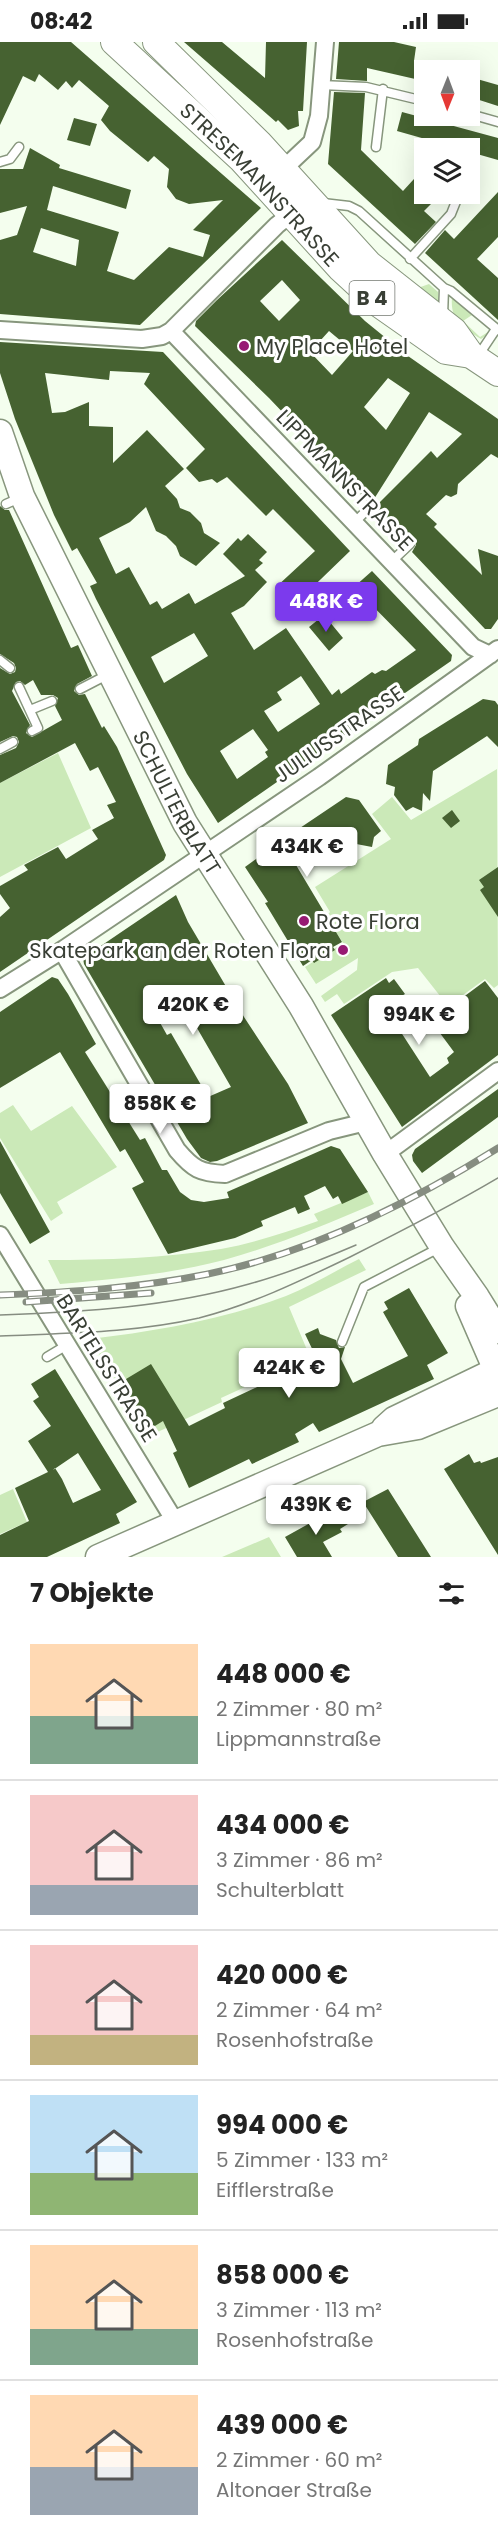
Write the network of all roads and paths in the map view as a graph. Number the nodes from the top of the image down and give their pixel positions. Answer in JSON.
{"nodes":[{"id":1,"x":114,"y":42,"type":"edge"},
{"id":2,"x":325,"y":42,"type":"edge"},
{"id":3,"x":156,"y":44,"type":"edge"},
{"id":4,"x":321,"y":85,"type":"junction"},
{"id":5,"x":382,"y":89,"type":"junction"},
{"id":6,"x":414,"y":98,"type":"edge"},
{"id":7,"x":480,"y":117,"type":"edge"},
{"id":8,"x":498,"y":122,"type":"edge"},
{"id":9,"x":19,"y":147,"type":"dead end"},
{"id":10,"x":376,"y":147,"type":"dead end"},
{"id":11,"x":0,"y":162,"type":"edge"},
{"id":12,"x":274,"y":177,"type":"junction"},
{"id":13,"x":455,"y":204,"type":"edge"},
{"id":14,"x":317,"y":207,"type":"junction"},
{"id":15,"x":291,"y":213,"type":"junction"},
{"id":16,"x":410,"y":259,"type":"junction"},
{"id":17,"x":444,"y":288,"type":"junction"},
{"id":18,"x":442,"y":323,"type":"junction"},
{"id":19,"x":0,"y":330,"type":"edge"},
{"id":20,"x":497,"y":330,"type":"edge"},
{"id":21,"x":171,"y":331,"type":"junction"},
{"id":22,"x":474,"y":357,"type":"junction"},
{"id":23,"x":498,"y":373,"type":"edge"},
{"id":24,"x":0,"y":432,"type":"edge"},
{"id":25,"x":372,"y":505,"type":"dead end"},
{"id":26,"x":354,"y":523,"type":"junction"},
{"id":27,"x":410,"y":544,"type":"dead end"},
{"id":28,"x":391,"y":562,"type":"junction"},
{"id":29,"x":494,"y":652,"type":"edge"},
{"id":30,"x":0,"y":660,"type":"edge"},
{"id":31,"x":10,"y":668,"type":"dead end"},
{"id":32,"x":110,"y":674,"type":"junction"},
{"id":33,"x":19,"y":687,"type":"dead end"},
{"id":34,"x":80,"y":689,"type":"dead end"},
{"id":35,"x":52,"y":701,"type":"dead end"},
{"id":36,"x":30,"y":710,"type":"junction"},
{"id":37,"x":32,"y":731,"type":"dead end"},
{"id":38,"x":13,"y":742,"type":"dead end"},
{"id":39,"x":0,"y":749,"type":"edge"},
{"id":40,"x":206,"y":854,"type":"junction"},
{"id":41,"x":62,"y":951,"type":"junction"},
{"id":42,"x":0,"y":989,"type":"edge"},
{"id":43,"x":498,"y":1071,"type":"edge"},
{"id":44,"x":366,"y":1122,"type":"junction"},
{"id":45,"x":385,"y":1154,"type":"junction"},
{"id":46,"x":0,"y":1235,"type":"edge"},
{"id":47,"x":442,"y":1246,"type":"junction"},
{"id":48,"x":498,"y":1331,"type":"edge"},
{"id":49,"x":342,"y":1342,"type":"dead end"},
{"id":50,"x":67,"y":1345,"type":"junction"},
{"id":51,"x":47,"y":1357,"type":"dead end"},
{"id":52,"x":497,"y":1372,"type":"edge"},
{"id":53,"x":498,"y":1394,"type":"edge"},
{"id":54,"x":378,"y":1434,"type":"junction"},
{"id":55,"x":176,"y":1523,"type":"junction"},
{"id":56,"x":102,"y":1556,"type":"edge"}],
"edges":[{"from":1,"to":12,"type":"main road","name":"STRESEMANNSTRASSE","number":"B 4"},
{"from":2,"to":4,"type":"street"},
{"from":3,"to":12,"type":"main road","name":"STRESEMANNSTRASSE","number":"B 4"},
{"from":4,"to":5,"type":"lane"},
{"from":4,"to":12,"type":"street"},
{"from":5,"to":6,"type":"lane"},
{"from":5,"to":10,"type":"lane"},
{"from":7,"to":8,"type":"lane"},
{"from":9,"to":11,"type":"lane"},
{"from":12,"to":14,"type":"main road","name":"STRESEMANNSTRASSE","number":"B 4"},
{"from":12,"to":15,"type":"main road","name":"STRESEMANNSTRASSE","number":"B 4"},
{"from":13,"to":16,"type":"lane"},
{"from":14,"to":15,"type":"street"},
{"from":14,"to":16,"type":"lane"},
{"from":14,"to":18,"type":"main road","name":"STRESEMANNSTRASSE","number":"B 4"},
{"from":15,"to":21,"type":"street"},
{"from":15,"to":22,"type":"main road","name":"STRESEMANNSTRASSE","number":"B 4"},
{"from":16,"to":17,"type":"lane"},
{"from":17,"to":18,"type":"lane"},
{"from":17,"to":20,"type":"lane"},
{"from":18,"to":22,"type":"main road","name":"STRESEMANNSTRASSE","number":"B 4"},
{"from":19,"to":21,"type":"street"},
{"from":20,"to":22,"type":"lane"},
{"from":21,"to":26,"type":"street","name":"LIPPMANNSTRASSE"},
{"from":22,"to":23,"type":"main road","name":"STRESEMANNSTRASSE","number":"B 4"},
{"from":24,"to":32,"type":"street","name":"SCHULTERBLATT"},
{"from":25,"to":26,"type":"lane"},
{"from":26,"to":28,"type":"street","name":"LIPPMANNSTRASSE"},
{"from":27,"to":28,"type":"lane"},
{"from":28,"to":29,"type":"street","name":"LIPPMANNSTRASSE"},
{"from":29,"to":40,"type":"street","name":"JULIUSSTRASSE"},
{"from":30,"to":31,"type":"lane"},
{"from":32,"to":34,"type":"lane"},
{"from":32,"to":40,"type":"street","name":"SCHULTERBLATT"},
{"from":33,"to":36,"type":"lane"},
{"from":35,"to":36,"type":"lane"},
{"from":36,"to":37,"type":"lane"},
{"from":38,"to":39,"type":"lane"},
{"from":40,"to":41,"type":"street","name":"JULIUSSTRASSE"},
{"from":40,"to":44,"type":"street","name":"SCHULTERBLATT"},
{"from":41,"to":42,"type":"street","name":"JULIUSSTRASSE"},
{"from":41,"to":44,"type":"street"},
{"from":43,"to":45,"type":"street"},
{"from":44,"to":45,"type":"street","name":"SCHULTERBLATT"},
{"from":45,"to":47,"type":"street","name":"SCHULTERBLATT"},
{"from":46,"to":50,"type":"street","name":"BARTELSSTRASSE"},
{"from":47,"to":48,"type":"street","name":"SCHULTERBLATT"},
{"from":47,"to":49,"type":"lane"},
{"from":47,"to":52,"type":"street","name":"SCHULTERBLATT"},
{"from":50,"to":51,"type":"lane"},
{"from":50,"to":55,"type":"street","name":"BARTELSSTRASSE"},
{"from":52,"to":54,"type":"street"},
{"from":53,"to":54,"type":"street"},
{"from":54,"to":55,"type":"street"},
{"from":55,"to":56,"type":"street"}]}
